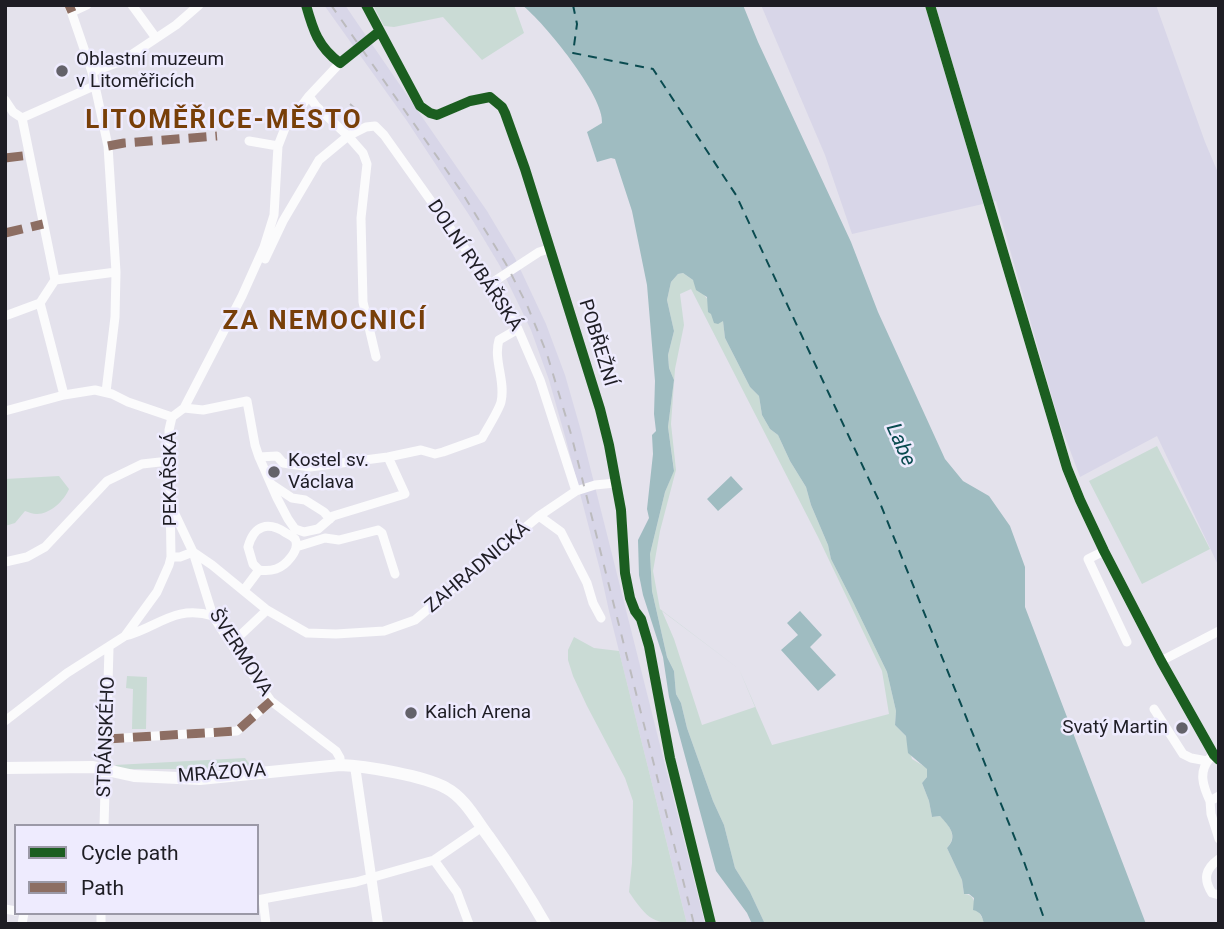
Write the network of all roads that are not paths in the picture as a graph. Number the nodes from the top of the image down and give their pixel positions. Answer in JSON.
{"nodes":[{"id":1,"x":87,"y":5,"type":"edge"},
{"id":2,"x":132,"y":5,"type":"edge"},
{"id":3,"x":199,"y":5,"type":"edge"},
{"id":4,"x":306,"y":5,"type":"edge"},
{"id":5,"x":366,"y":5,"type":"edge"},
{"id":6,"x":930,"y":5,"type":"edge"},
{"id":7,"x":71,"y":9,"type":"edge"},
{"id":8,"x":380,"y":31,"type":"junction"},
{"id":9,"x":156,"y":38,"type":"junction"},
{"id":10,"x":340,"y":63,"type":"junction"},
{"id":11,"x":92,"y":72,"type":"junction"},
{"id":12,"x":94,"y":86,"type":"junction"},
{"id":13,"x":309,"y":96,"type":"junction"},
{"id":14,"x":5,"y":100,"type":"edge"},
{"id":15,"x":22,"y":118,"type":"junction"},
{"id":16,"x":348,"y":136,"type":"junction"},
{"id":17,"x":249,"y":141,"type":"dead end"},
{"id":18,"x":278,"y":146,"type":"junction"},
{"id":19,"x":549,"y":249,"type":"junction"},
{"id":20,"x":116,"y":272,"type":"junction"},
{"id":21,"x":55,"y":280,"type":"junction"},
{"id":22,"x":490,"y":284,"type":"junction"},
{"id":23,"x":242,"y":296,"type":"junction"},
{"id":24,"x":40,"y":303,"type":"junction"},
{"id":25,"x":5,"y":316,"type":"edge"},
{"id":26,"x":518,"y":329,"type":"junction"},
{"id":27,"x":376,"y":357,"type":"dead end"},
{"id":28,"x":106,"y":392,"type":"junction"},
{"id":29,"x":64,"y":395,"type":"junction"},
{"id":30,"x":184,"y":408,"type":"junction"},
{"id":31,"x":5,"y":411,"type":"edge"},
{"id":32,"x":172,"y":417,"type":"junction"},
{"id":33,"x":258,"y":457,"type":"junction"},
{"id":34,"x":388,"y":457,"type":"junction"},
{"id":35,"x":169,"y":461,"type":"junction"},
{"id":36,"x":270,"y":483,"type":"junction"},
{"id":37,"x":615,"y":483,"type":"junction"},
{"id":38,"x":576,"y":491,"type":"junction"},
{"id":39,"x":171,"y":505,"type":"junction"},
{"id":40,"x":539,"y":516,"type":"junction"},
{"id":41,"x":330,"y":519,"type":"junction"},
{"id":42,"x":296,"y":547,"type":"junction"},
{"id":43,"x":1104,"y":551,"type":"junction"},
{"id":44,"x":193,"y":552,"type":"junction"},
{"id":45,"x":171,"y":556,"type":"junction"},
{"id":46,"x":5,"y":562,"type":"edge"},
{"id":47,"x":259,"y":570,"type":"junction"},
{"id":48,"x":395,"y":574,"type":"dead end"},
{"id":49,"x":244,"y":590,"type":"junction"},
{"id":50,"x":267,"y":610,"type":"junction"},
{"id":51,"x":213,"y":616,"type":"junction"},
{"id":52,"x":601,"y":618,"type":"dead end"},
{"id":53,"x":1219,"y":632,"type":"edge"},
{"id":54,"x":125,"y":636,"type":"junction"},
{"id":55,"x":1127,"y":642,"type":"dead end"},
{"id":56,"x":231,"y":644,"type":"junction"},
{"id":57,"x":109,"y":648,"type":"junction"},
{"id":58,"x":1161,"y":661,"type":"junction"},
{"id":59,"x":271,"y":701,"type":"junction"},
{"id":60,"x":1154,"y":709,"type":"dead end"},
{"id":61,"x":5,"y":721,"type":"edge"},
{"id":62,"x":106,"y":740,"type":"junction"},
{"id":63,"x":1213,"y":759,"type":"edge"},
{"id":64,"x":340,"y":765,"type":"junction"},
{"id":65,"x":355,"y":766,"type":"junction"},
{"id":66,"x":5,"y":768,"type":"edge"},
{"id":67,"x":106,"y":769,"type":"junction"},
{"id":68,"x":1214,"y":798,"type":"edge"},
{"id":69,"x":104,"y":824,"type":"edge"},
{"id":70,"x":482,"y":827,"type":"junction"},
{"id":71,"x":1219,"y":839,"type":"edge"},
{"id":72,"x":1219,"y":859,"type":"edge"},
{"id":73,"x":434,"y":860,"type":"junction"},
{"id":74,"x":371,"y":878,"type":"junction"},
{"id":75,"x":1219,"y":895,"type":"edge"},
{"id":76,"x":260,"y":899,"type":"edge"},
{"id":77,"x":266,"y":924,"type":"edge"},
{"id":78,"x":378,"y":924,"type":"edge"},
{"id":79,"x":469,"y":924,"type":"edge"},
{"id":80,"x":545,"y":924,"type":"edge"},
{"id":81,"x":711,"y":924,"type":"edge"}],
"edges":[{"from":1,"to":7,"type":"street"},
{"from":2,"to":9,"type":"street"},
{"from":3,"to":9,"type":"street"},
{"from":4,"to":10,"type":"street"},
{"from":5,"to":8,"type":"street"},
{"from":6,"to":43,"type":"street"},
{"from":7,"to":11,"type":"street"},
{"from":8,"to":10,"type":"street"},
{"from":8,"to":19,"type":"street","name":"POBŘEŽNÍ"},
{"from":9,"to":11,"type":"street"},
{"from":10,"to":13,"type":"street"},
{"from":11,"to":12,"type":"street"},
{"from":12,"to":15,"type":"street"},
{"from":12,"to":20,"type":"street"},
{"from":13,"to":16,"type":"street"},
{"from":13,"to":18,"type":"street"},
{"from":14,"to":15,"type":"street"},
{"from":15,"to":21,"type":"street"},
{"from":16,"to":22,"type":"street","name":"DOLNÍ RYBÁŘSKÁ"},
{"from":16,"to":23,"type":"street"},
{"from":16,"to":27,"type":"street"},
{"from":17,"to":18,"type":"street"},
{"from":18,"to":23,"type":"street"},
{"from":19,"to":22,"type":"street"},
{"from":19,"to":37,"type":"street","name":"POBŘEŽNÍ"},
{"from":20,"to":21,"type":"street"},
{"from":20,"to":28,"type":"street"},
{"from":21,"to":24,"type":"street"},
{"from":22,"to":26,"type":"street","name":"DOLNÍ RYBÁŘSKÁ"},
{"from":23,"to":30,"type":"street"},
{"from":24,"to":25,"type":"street"},
{"from":24,"to":29,"type":"street"},
{"from":26,"to":34,"type":"street"},
{"from":26,"to":38,"type":"street","name":"DOLNÍ RYBÁŘSKÁ"},
{"from":28,"to":29,"type":"street"},
{"from":28,"to":32,"type":"street"},
{"from":29,"to":31,"type":"street"},
{"from":30,"to":32,"type":"street","name":"PEKAŘSKÁ"},
{"from":30,"to":33,"type":"street"},
{"from":32,"to":35,"type":"street","name":"PEKAŘSKÁ"},
{"from":33,"to":34,"type":"street"},
{"from":33,"to":36,"type":"street"},
{"from":34,"to":41,"type":"street"},
{"from":35,"to":39,"type":"street","name":"PEKAŘSKÁ"},
{"from":35,"to":46,"type":"street"},
{"from":36,"to":41,"type":"street"},
{"from":36,"to":41,"type":"street"},
{"from":37,"to":38,"type":"street","name":"ZAHRADNICKÁ"},
{"from":37,"to":81,"type":"street","name":"POBŘEŽNÍ"},
{"from":38,"to":40,"type":"street","name":"ZAHRADNICKÁ"},
{"from":39,"to":44,"type":"street","name":"ŠVERMOVA"},
{"from":39,"to":45,"type":"street","name":"PEKAŘSKÁ"},
{"from":40,"to":50,"type":"street","name":"ZAHRADNICKÁ"},
{"from":40,"to":52,"type":"street"},
{"from":42,"to":47,"type":"street"},
{"from":42,"to":47,"type":"street"},
{"from":42,"to":48,"type":"street"},
{"from":43,"to":55,"type":"street"},
{"from":43,"to":58,"type":"street"},
{"from":44,"to":45,"type":"street"},
{"from":44,"to":49,"type":"street","name":"ZAHRADNICKÁ"},
{"from":44,"to":51,"type":"street","name":"ŠVERMOVA"},
{"from":45,"to":54,"type":"street"},
{"from":47,"to":49,"type":"street"},
{"from":49,"to":50,"type":"street","name":"ZAHRADNICKÁ"},
{"from":50,"to":56,"type":"street"},
{"from":51,"to":54,"type":"street"},
{"from":51,"to":56,"type":"street","name":"ŠVERMOVA"},
{"from":53,"to":58,"type":"street"},
{"from":54,"to":57,"type":"street"},
{"from":56,"to":59,"type":"street","name":"ŠVERMOVA"},
{"from":57,"to":61,"type":"street"},
{"from":57,"to":62,"type":"street","name":"STRÁNSKÉHO"},
{"from":58,"to":63,"type":"street"},
{"from":59,"to":62,"type":"street"},
{"from":59,"to":64,"type":"street","name":"ŠVERMOVA"},
{"from":60,"to":63,"type":"street"},
{"from":62,"to":67,"type":"street","name":"STRÁNSKÉHO"},
{"from":63,"to":68,"type":"street"},
{"from":64,"to":65,"type":"main road","name":"MRÁZOVA"},
{"from":64,"to":67,"type":"main road","name":"MRÁZOVA"},
{"from":65,"to":70,"type":"main road"},
{"from":65,"to":74,"type":"street"},
{"from":66,"to":67,"type":"main road","name":"MRÁZOVA"},
{"from":67,"to":69,"type":"street","name":"STRÁNSKÉHO"},
{"from":68,"to":71,"type":"street"},
{"from":70,"to":73,"type":"street"},
{"from":70,"to":80,"type":"main road"},
{"from":72,"to":75,"type":"street"},
{"from":73,"to":74,"type":"street"},
{"from":73,"to":79,"type":"street"},
{"from":74,"to":76,"type":"street"},
{"from":74,"to":78,"type":"street"},
{"from":76,"to":77,"type":"street"}]}
